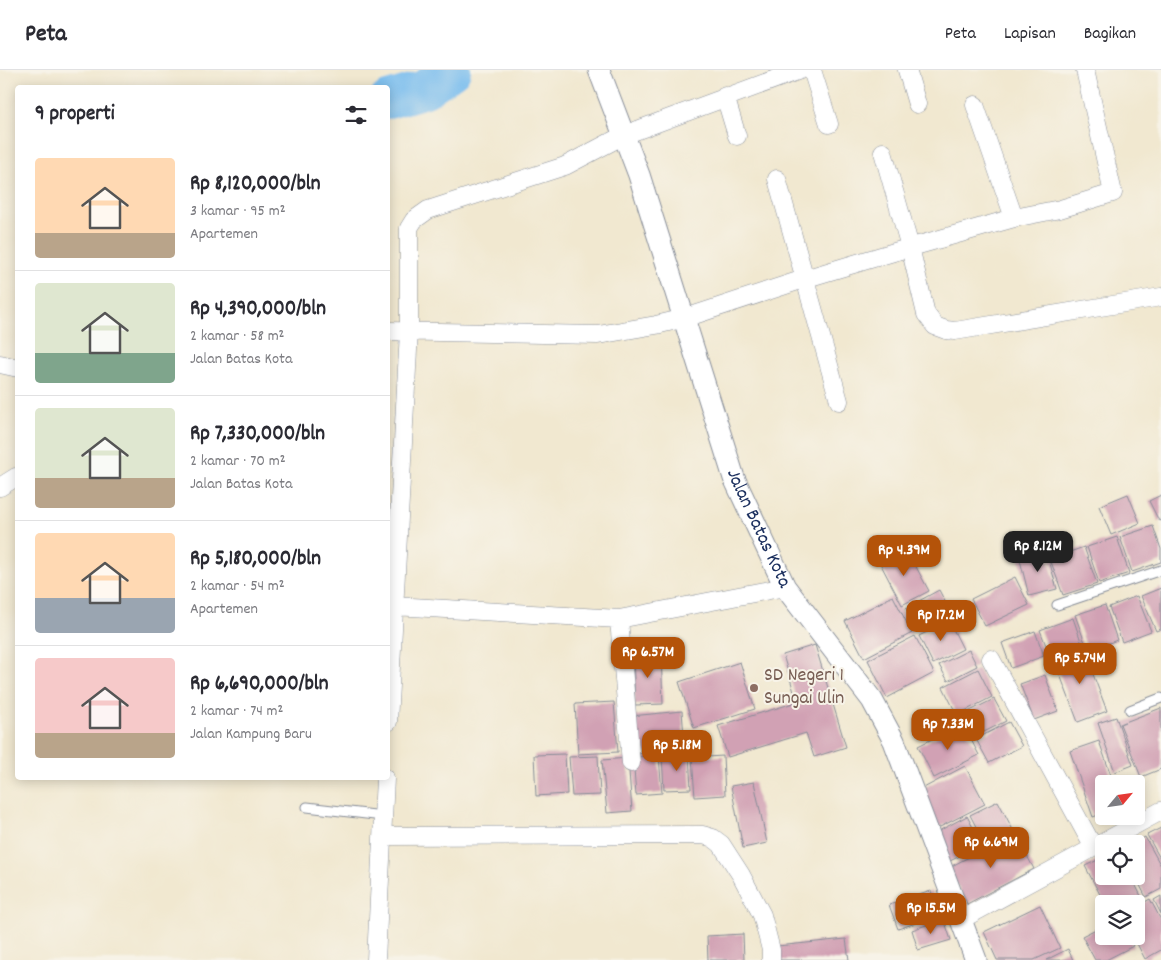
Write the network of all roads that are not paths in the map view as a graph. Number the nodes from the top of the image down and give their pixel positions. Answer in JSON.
{"nodes":[{"id":1,"x":599,"y":70,"type":"edge"},
{"id":2,"x":800,"y":70,"type":"edge"},
{"id":3,"x":812,"y":70,"type":"edge"},
{"id":4,"x":907,"y":70,"type":"edge"},
{"id":5,"x":1085,"y":70,"type":"edge"},
{"id":6,"x":725,"y":96,"type":"junction"},
{"id":7,"x":917,"y":104,"type":"dead end"},
{"id":8,"x":975,"y":105,"type":"dead end"},
{"id":9,"x":829,"y":124,"type":"dead end"},
{"id":10,"x":624,"y":135,"type":"junction"},
{"id":11,"x":737,"y":136,"type":"dead end"},
{"id":12,"x":883,"y":152,"type":"dead end"},
{"id":13,"x":777,"y":179,"type":"dead end"},
{"id":14,"x":1014,"y":218,"type":"junction"},
{"id":15,"x":910,"y":247,"type":"junction"},
{"id":16,"x":804,"y":279,"type":"junction"},
{"id":17,"x":1161,"y":298,"type":"edge"},
{"id":18,"x":685,"y":318,"type":"junction"},
{"id":19,"x":390,"y":331,"type":"edge"},
{"id":20,"x":409,"y":331,"type":"junction"},
{"id":21,"x":0,"y":364,"type":"edge"},
{"id":22,"x":15,"y":367,"type":"edge"},
{"id":23,"x":839,"y":401,"type":"dead end"},
{"id":24,"x":15,"y":478,"type":"edge"},
{"id":25,"x":0,"y":487,"type":"edge"},
{"id":26,"x":1161,"y":570,"type":"edge"},
{"id":27,"x":785,"y":587,"type":"junction"},
{"id":28,"x":1057,"y":605,"type":"dead end"},
{"id":29,"x":394,"y":606,"type":"junction"},
{"id":30,"x":619,"y":619,"type":"junction"},
{"id":31,"x":991,"y":658,"type":"dead end"},
{"id":32,"x":390,"y":683,"type":"edge"},
{"id":33,"x":1161,"y":698,"type":"edge"},
{"id":34,"x":1130,"y":710,"type":"dead end"},
{"id":35,"x":631,"y":763,"type":"dead end"},
{"id":36,"x":384,"y":780,"type":"edge"},
{"id":37,"x":307,"y":807,"type":"dead end"},
{"id":38,"x":1161,"y":811,"type":"edge"},
{"id":39,"x":382,"y":816,"type":"junction"},
{"id":40,"x":382,"y":836,"type":"junction"},
{"id":41,"x":1094,"y":848,"type":"junction"},
{"id":42,"x":962,"y":919,"type":"junction"},
{"id":43,"x":771,"y":955,"type":"edge"},
{"id":44,"x":376,"y":960,"type":"edge"},
{"id":45,"x":976,"y":960,"type":"edge"}],
"edges":[{"from":1,"to":10,"type":"street","name":"Jalan Batas Kota"},
{"from":2,"to":6,"type":"street"},
{"from":3,"to":9,"type":"street"},
{"from":4,"to":7,"type":"street"},
{"from":5,"to":14,"type":"street"},
{"from":6,"to":10,"type":"street"},
{"from":6,"to":11,"type":"street"},
{"from":8,"to":14,"type":"street"},
{"from":10,"to":18,"type":"street","name":"Jalan Batas Kota"},
{"from":10,"to":20,"type":"street"},
{"from":12,"to":15,"type":"street"},
{"from":13,"to":16,"type":"street"},
{"from":14,"to":15,"type":"street"},
{"from":15,"to":16,"type":"street"},
{"from":15,"to":17,"type":"street"},
{"from":16,"to":18,"type":"street"},
{"from":16,"to":23,"type":"street"},
{"from":18,"to":20,"type":"street"},
{"from":18,"to":27,"type":"street","name":"Jalan Batas Kota"},
{"from":19,"to":20,"type":"street"},
{"from":20,"to":29,"type":"street"},
{"from":21,"to":22,"type":"street"},
{"from":24,"to":25,"type":"street"},
{"from":26,"to":28,"type":"lane"},
{"from":27,"to":30,"type":"street"},
{"from":27,"to":42,"type":"street","name":"Jalan Batas Kota"},
{"from":29,"to":30,"type":"street"},
{"from":29,"to":32,"type":"street"},
{"from":30,"to":35,"type":"street"},
{"from":31,"to":41,"type":"street"},
{"from":33,"to":34,"type":"lane"},
{"from":36,"to":39,"type":"street"},
{"from":37,"to":39,"type":"lane"},
{"from":38,"to":41,"type":"street"},
{"from":39,"to":40,"type":"street"},
{"from":40,"to":43,"type":"street"},
{"from":40,"to":44,"type":"street"},
{"from":41,"to":42,"type":"street"},
{"from":42,"to":45,"type":"street","name":"Jalan Batas Kota"}]}
